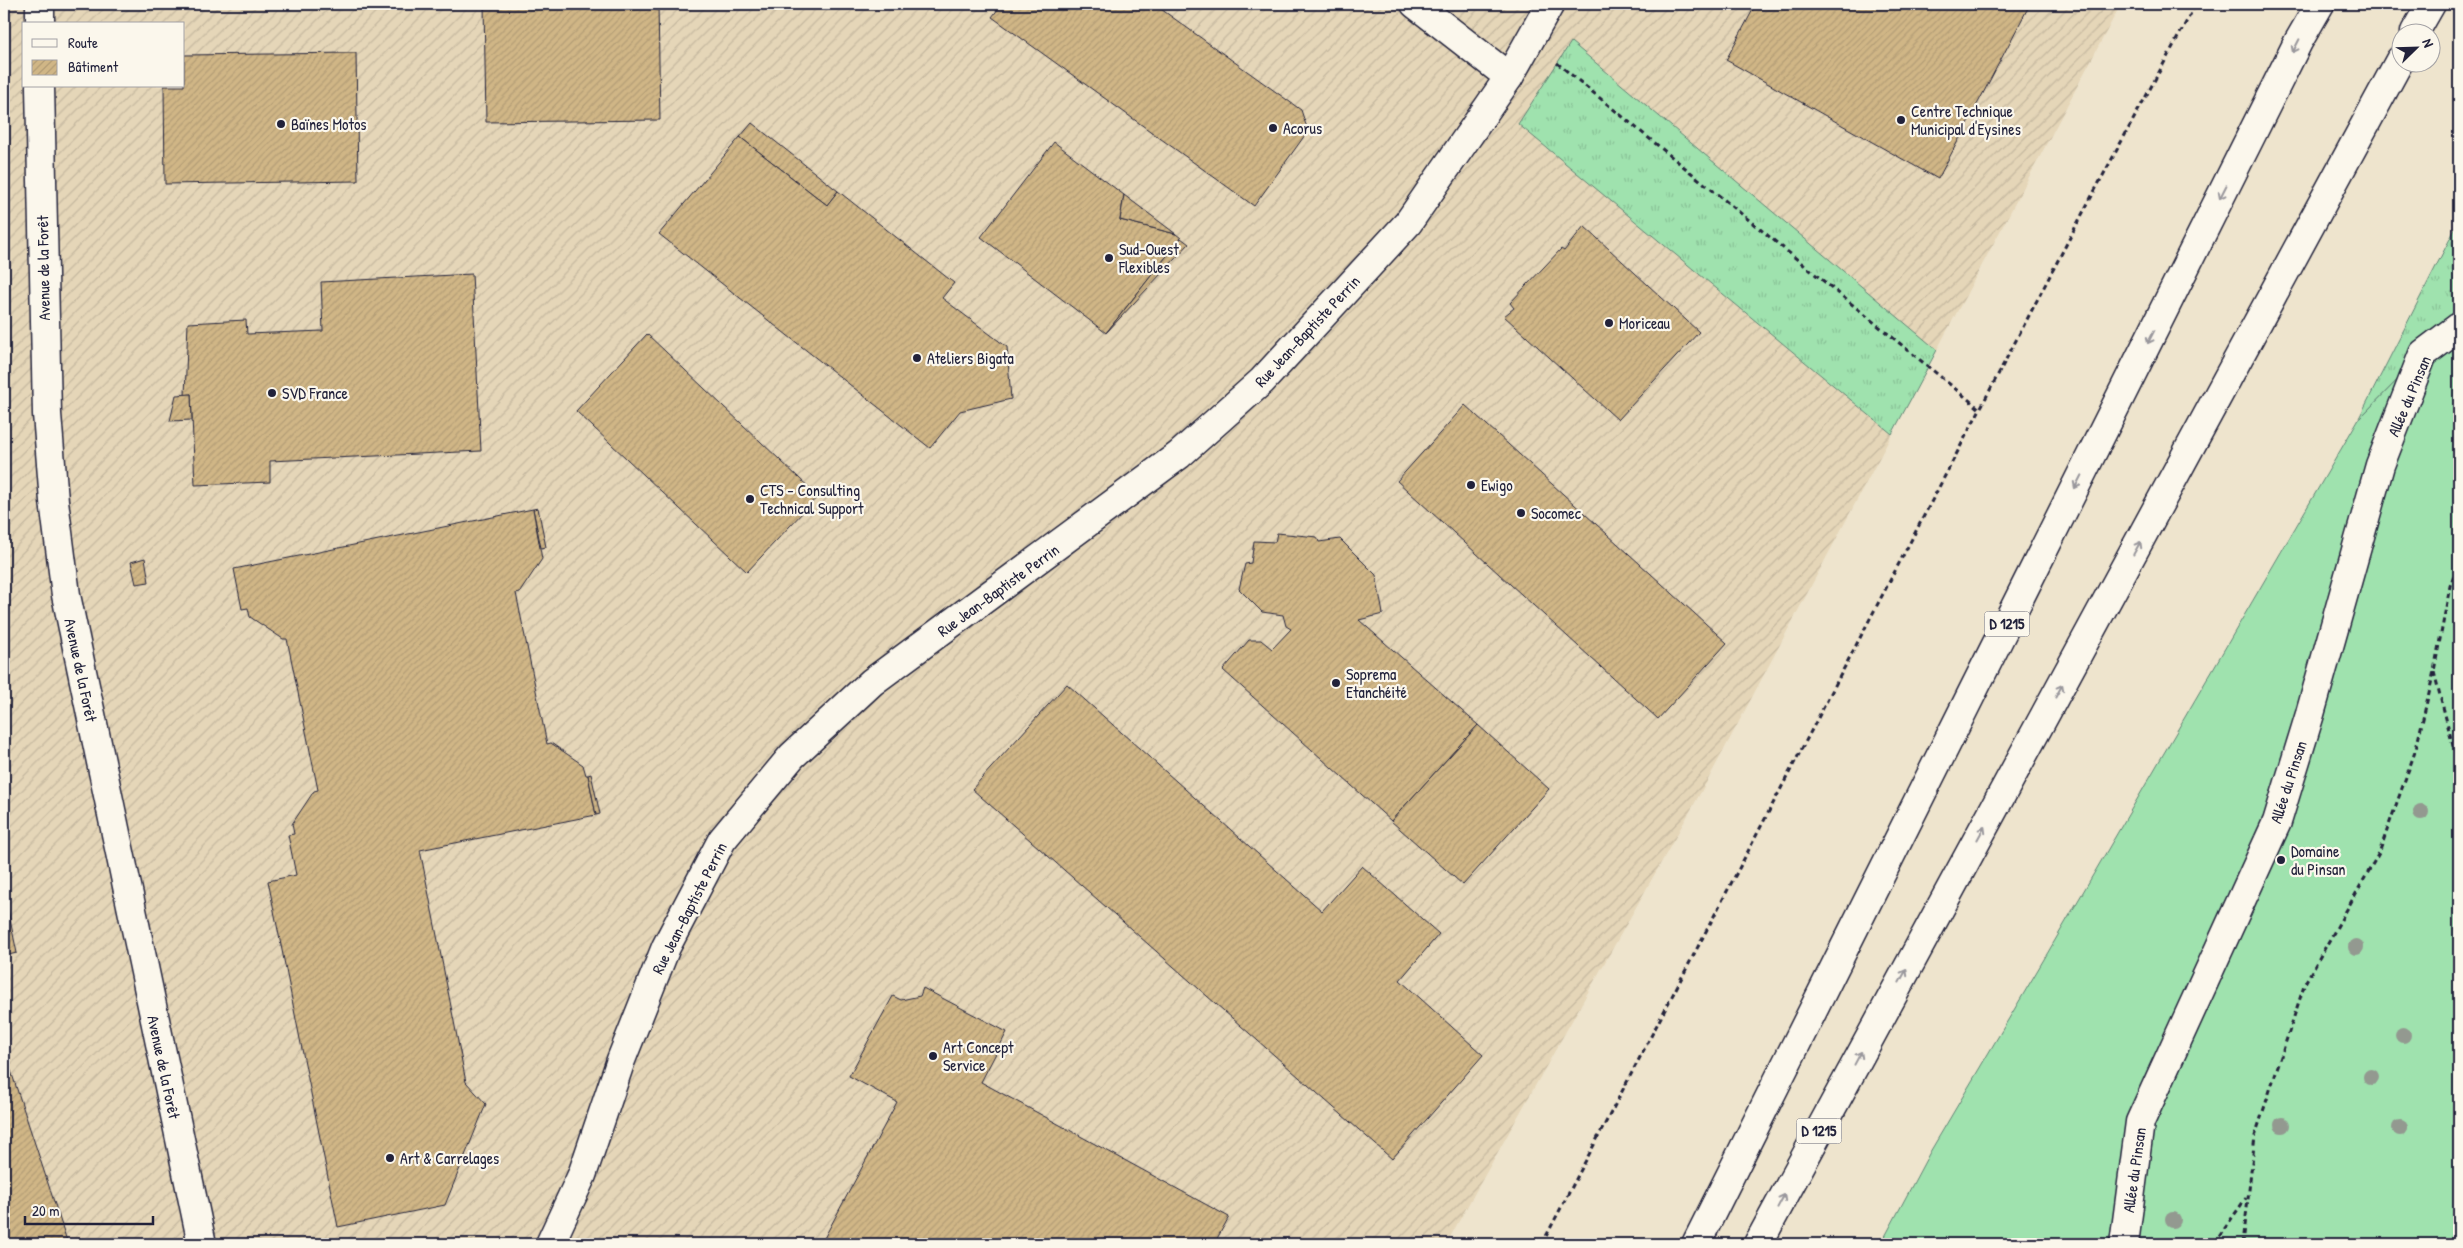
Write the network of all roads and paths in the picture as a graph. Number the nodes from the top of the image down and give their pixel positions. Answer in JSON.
{"nodes":[{"id":1,"x":40,"y":4,"type":"edge"},
{"id":2,"x":1415,"y":4,"type":"edge"},
{"id":3,"x":1550,"y":4,"type":"edge"},
{"id":4,"x":2196,"y":4,"type":"edge"},
{"id":5,"x":2320,"y":4,"type":"edge"},
{"id":6,"x":2431,"y":4,"type":"edge"},
{"id":7,"x":40,"y":22,"type":"edge"},
{"id":8,"x":2421,"y":22,"type":"edge"},
{"id":9,"x":1530,"y":41,"type":"junction"},
{"id":10,"x":2393,"y":72,"type":"edge"},
{"id":11,"x":1509,"y":77,"type":"junction"},
{"id":12,"x":40,"y":88,"type":"edge"},
{"id":13,"x":2459,"y":327,"type":"edge"},
{"id":14,"x":1980,"y":408,"type":"junction"},
{"id":15,"x":2459,"y":561,"type":"edge"},
{"id":16,"x":2434,"y":671,"type":"junction"},
{"id":17,"x":2459,"y":769,"type":"edge"},
{"id":18,"x":2248,"y":1196,"type":"junction"},
{"id":19,"x":202,"y":1244,"type":"edge"},
{"id":20,"x":550,"y":1244,"type":"edge"},
{"id":21,"x":1542,"y":1244,"type":"edge"},
{"id":22,"x":1696,"y":1244,"type":"edge"},
{"id":23,"x":1758,"y":1244,"type":"edge"},
{"id":24,"x":2124,"y":1244,"type":"edge"},
{"id":25,"x":2214,"y":1244,"type":"edge"},
{"id":26,"x":2243,"y":1244,"type":"edge"}],
"edges":[{"from":1,"to":7,"type":"main road"},
{"from":2,"to":11,"type":"main road"},
{"from":3,"to":9,"type":"main road","name":"Rue Jean-Baptiste Perrin"},
{"from":4,"to":14,"type":"path"},
{"from":5,"to":22,"type":"main road","number":"D 1215","one_way":true},
{"from":6,"to":8,"type":"main road"},
{"from":9,"to":11,"type":"main road","name":"Rue Jean-Baptiste Perrin"},
{"from":9,"to":14,"type":"path"},
{"from":23,"to":10,"type":"main road","number":"D 1215","one_way":true},
{"from":11,"to":20,"type":"main road","name":"Rue Jean-Baptiste Perrin"},
{"from":12,"to":19,"type":"main road","name":"Avenue de la Forêt"},
{"from":13,"to":24,"type":"main road","name":"Allée du Pinsan"},
{"from":14,"to":21,"type":"path"},
{"from":15,"to":16,"type":"path"},
{"from":16,"to":17,"type":"path"},
{"from":16,"to":18,"type":"path"},
{"from":18,"to":25,"type":"path"},
{"from":18,"to":26,"type":"path"}]}
